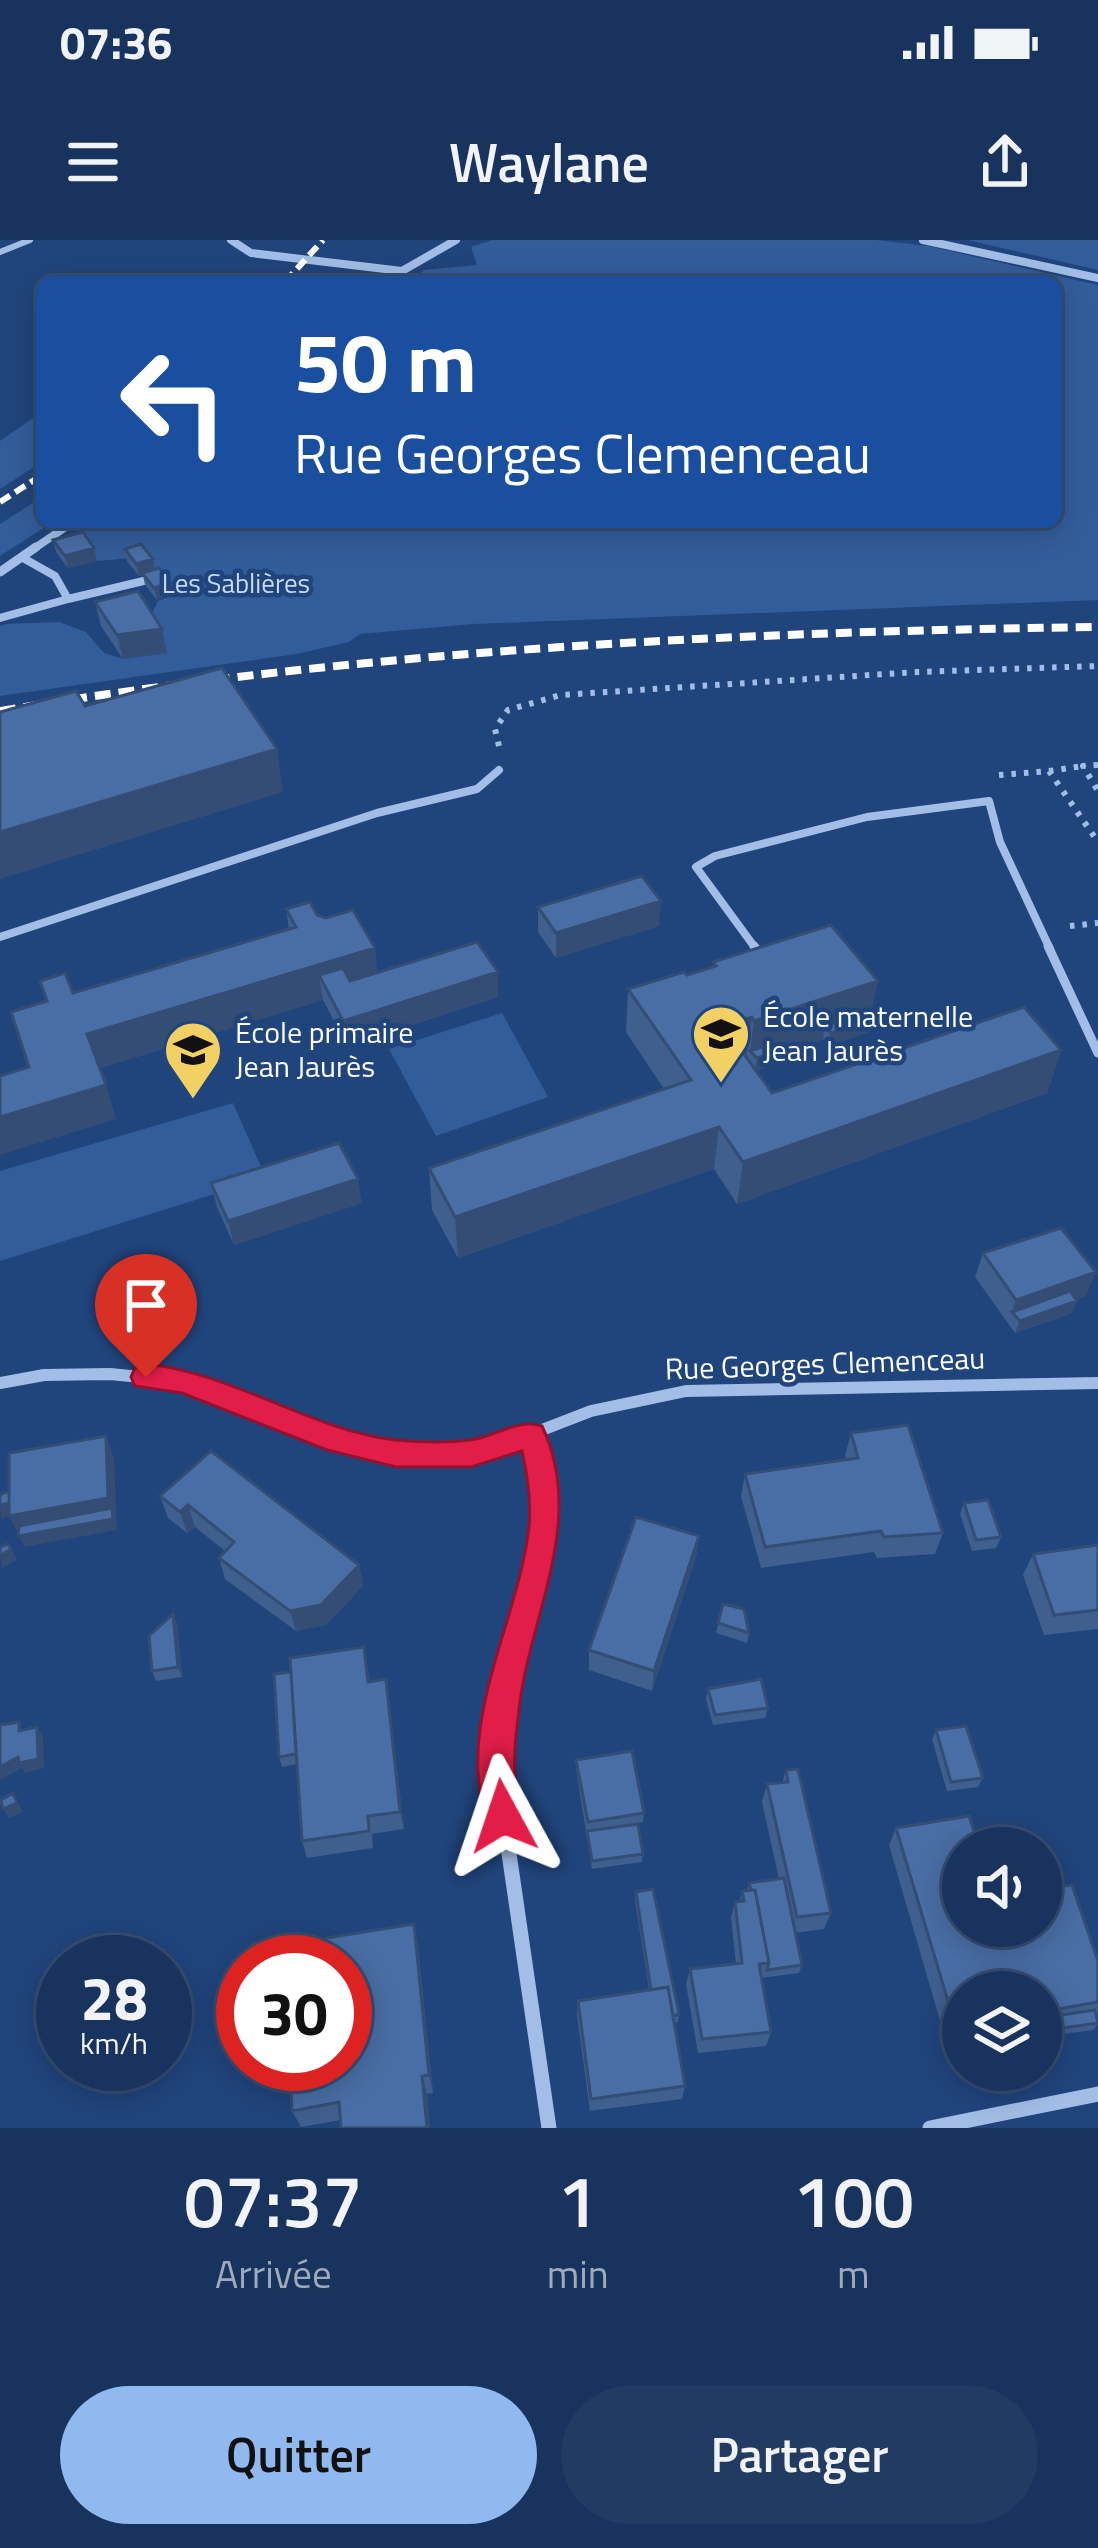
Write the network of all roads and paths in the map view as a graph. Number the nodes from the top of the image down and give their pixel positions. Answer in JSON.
{"nodes":[{"id":1,"x":30,"y":240,"type":"edge"},
{"id":2,"x":231,"y":240,"type":"edge"},
{"id":3,"x":456,"y":240,"type":"edge"},
{"id":4,"x":923,"y":240,"type":"edge"},
{"id":5,"x":0,"y":252,"type":"edge"},
{"id":6,"x":402,"y":271,"type":"junction"},
{"id":7,"x":396,"y":276,"type":"edge"},
{"id":8,"x":1098,"y":278,"type":"edge"},
{"id":9,"x":65,"y":528,"type":"edge"},
{"id":10,"x":23,"y":558,"type":"junction"},
{"id":11,"x":0,"y":572,"type":"edge"},
{"id":12,"x":156,"y":578,"type":"edge"},
{"id":13,"x":68,"y":599,"type":"junction"},
{"id":14,"x":0,"y":618,"type":"edge"},
{"id":15,"x":1098,"y":666,"type":"edge"},
{"id":16,"x":1098,"y":765,"type":"edge"},
{"id":17,"x":1084,"y":766,"type":"junction"},
{"id":18,"x":499,"y":770,"type":"joint"},
{"id":19,"x":1049,"y":771,"type":"dead end"},
{"id":20,"x":1098,"y":790,"type":"edge"},
{"id":21,"x":0,"y":937,"type":"edge"},
{"id":22,"x":739,"y":961,"type":"edge"},
{"id":23,"x":1098,"y":1053,"type":"edge"},
{"id":24,"x":0,"y":1383,"type":"edge"},
{"id":25,"x":1098,"y":1383,"type":"edge"},
{"id":26,"x":531,"y":1435,"type":"junction"},
{"id":27,"x":1098,"y":2094,"type":"edge"},
{"id":28,"x":549,"y":2128,"type":"edge"},
{"id":29,"x":930,"y":2128,"type":"edge"}],
"edges":[{"from":1,"to":5,"type":"lane"},
{"from":2,"to":6,"type":"street"},
{"from":3,"to":6,"type":"street"},
{"from":4,"to":8,"type":"street"},
{"from":6,"to":7,"type":"street"},
{"from":9,"to":10,"type":"street"},
{"from":10,"to":11,"type":"street"},
{"from":10,"to":13,"type":"lane"},
{"from":12,"to":13,"type":"lane"},
{"from":13,"to":14,"type":"lane"},
{"from":15,"to":18,"type":"path"},
{"from":16,"to":17,"type":"path"},
{"from":17,"to":19,"type":"path"},
{"from":17,"to":20,"type":"path"},
{"from":18,"to":21,"type":"lane"},
{"from":22,"to":23,"type":"lane"},
{"from":24,"to":26,"type":"street","name":"Rue Georges Clemenceau"},
{"from":25,"to":26,"type":"street","name":"Rue Georges Clemenceau"},
{"from":26,"to":28,"type":"street"},
{"from":27,"to":29,"type":"street"}]}
